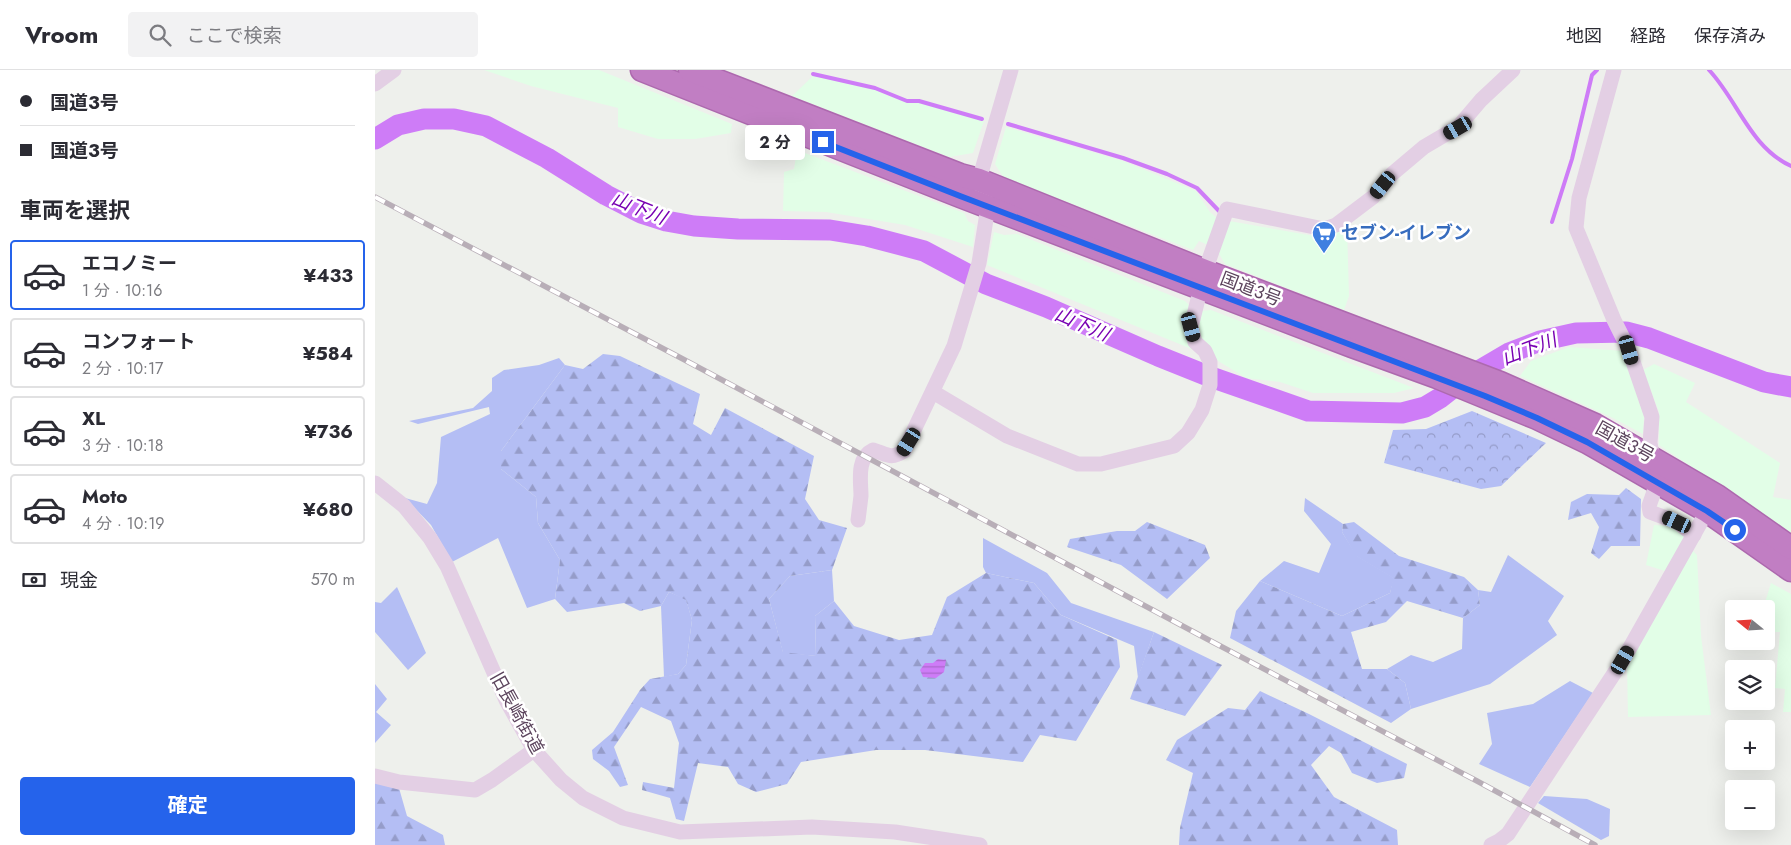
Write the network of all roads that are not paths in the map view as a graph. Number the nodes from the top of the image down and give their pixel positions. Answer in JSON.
{"nodes":[{"id":1,"x":394,"y":70,"type":"edge"},
{"id":2,"x":642,"y":70,"type":"edge"},
{"id":3,"x":690,"y":70,"type":"edge"},
{"id":4,"x":1011,"y":70,"type":"edge"},
{"id":5,"x":1513,"y":70,"type":"edge"},
{"id":6,"x":1614,"y":70,"type":"edge"},
{"id":7,"x":375,"y":84,"type":"edge"},
{"id":8,"x":979,"y":180,"type":"junction"},
{"id":9,"x":988,"y":207,"type":"junction"},
{"id":10,"x":1202,"y":280,"type":"junction"},
{"id":11,"x":1493,"y":389,"type":"junction"},
{"id":12,"x":933,"y":392,"type":"junction"},
{"id":13,"x":1653,"y":458,"type":"junction"},
{"id":14,"x":375,"y":483,"type":"edge"},
{"id":15,"x":1657,"y":484,"type":"junction"},
{"id":16,"x":1707,"y":511,"type":"junction"},
{"id":17,"x":858,"y":520,"type":"dead end"},
{"id":18,"x":1694,"y":535,"type":"junction"},
{"id":19,"x":1791,"y":548,"type":"edge"},
{"id":20,"x":1791,"y":570,"type":"edge"},
{"id":21,"x":534,"y":750,"type":"junction"},
{"id":22,"x":375,"y":776,"type":"edge"},
{"id":23,"x":980,"y":845,"type":"edge"},
{"id":24,"x":1491,"y":845,"type":"edge"}],
"edges":[{"from":1,"to":7,"type":"street"},
{"from":2,"to":9,"type":"highway","name":"国道3号"},
{"from":3,"to":8,"type":"highway","name":"国道3号"},
{"from":4,"to":8,"type":"street"},
{"from":5,"to":10,"type":"street"},
{"from":6,"to":13,"type":"street"},
{"from":8,"to":9,"type":"street"},
{"from":8,"to":10,"type":"highway","name":"国道3号"},
{"from":9,"to":10,"type":"highway","name":"国道3号"},
{"from":9,"to":12,"type":"street"},
{"from":10,"to":11,"type":"highway","name":"国道3号"},
{"from":10,"to":12,"type":"street"},
{"from":11,"to":13,"type":"highway","name":"国道3号"},
{"from":11,"to":15,"type":"highway","name":"国道3号"},
{"from":12,"to":17,"type":"street"},
{"from":13,"to":15,"type":"street"},
{"from":13,"to":19,"type":"highway","name":"国道3号"},
{"from":14,"to":21,"type":"street","name":"旧長崎街道"},
{"from":15,"to":16,"type":"highway","name":"国道3号"},
{"from":15,"to":18,"type":"street"},
{"from":16,"to":18,"type":"street"},
{"from":16,"to":20,"type":"highway","name":"国道3号"},
{"from":18,"to":24,"type":"street"},
{"from":21,"to":22,"type":"street"},
{"from":21,"to":23,"type":"street","name":"旧長崎街道"}]}
